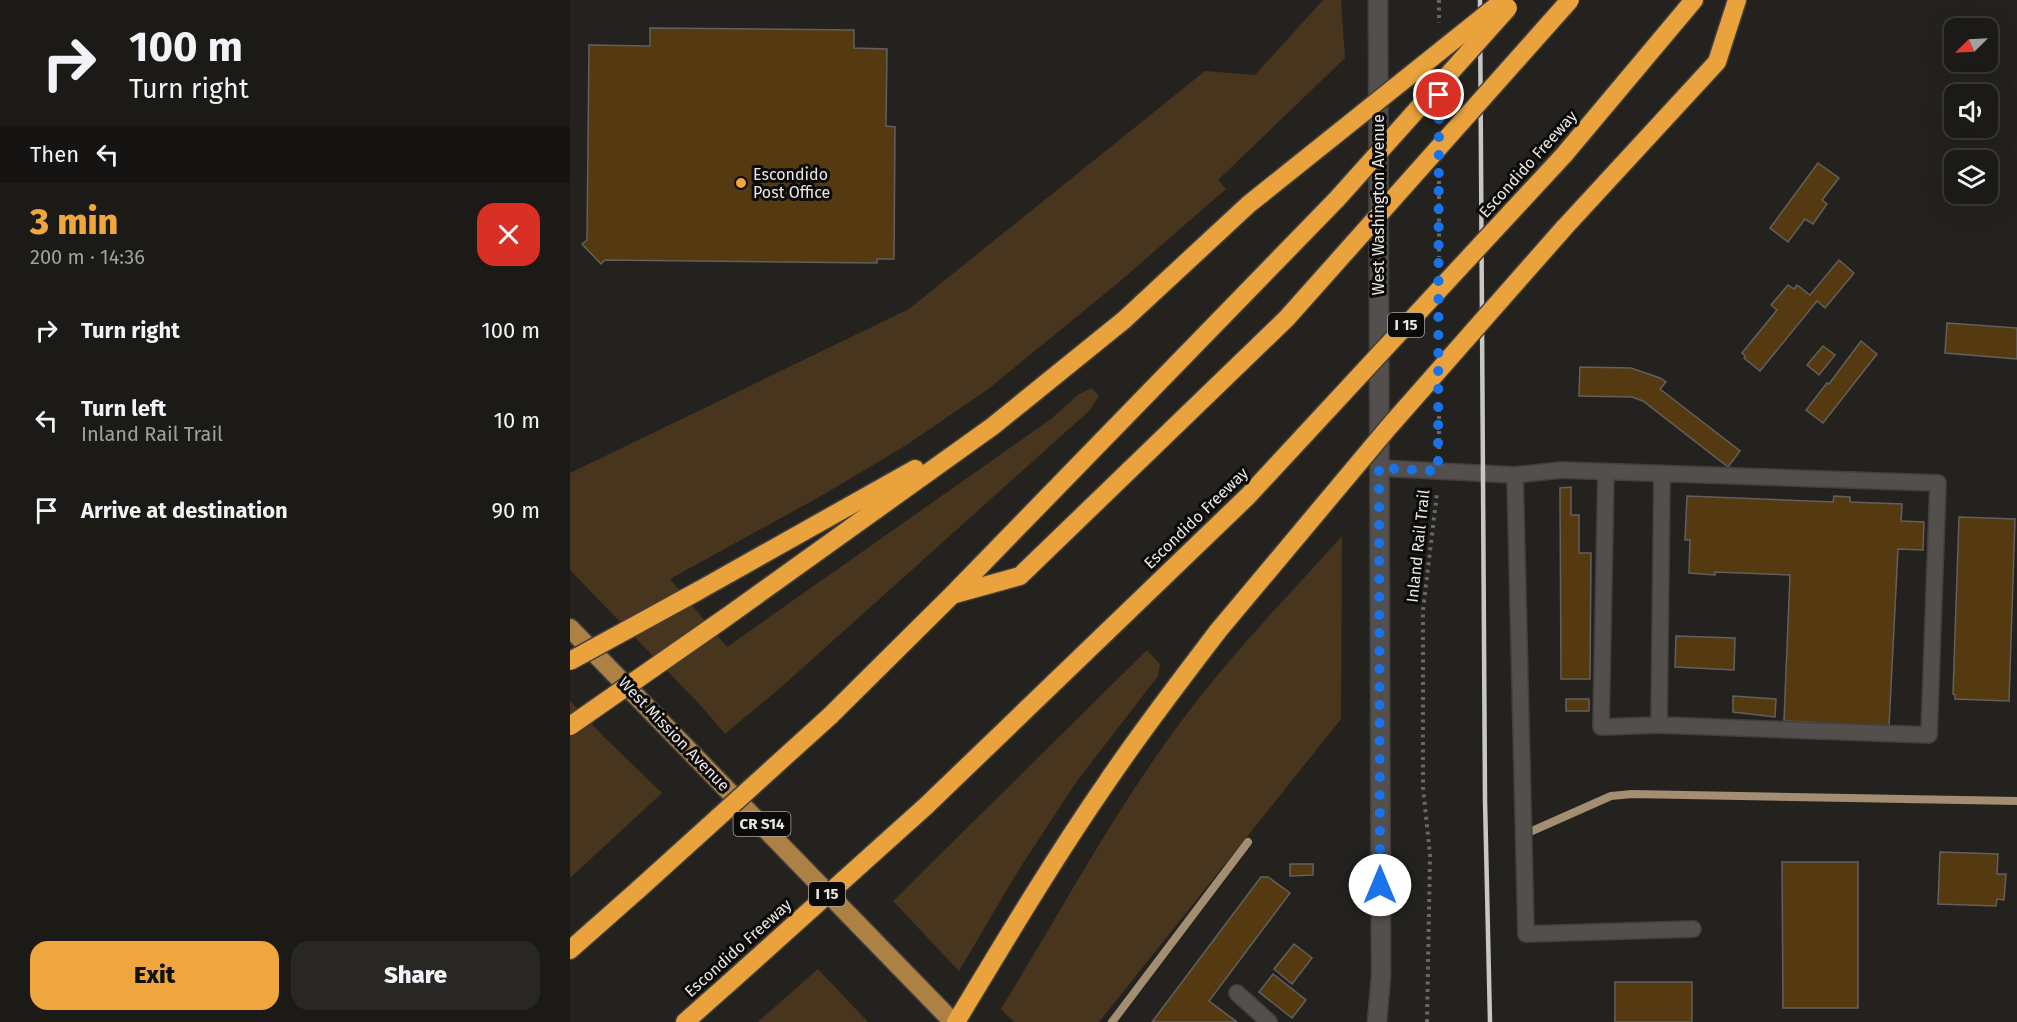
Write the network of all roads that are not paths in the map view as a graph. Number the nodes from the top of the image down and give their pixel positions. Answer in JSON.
{"nodes":[{"id":1,"x":1378,"y":0,"type":"edge"},
{"id":2,"x":1504,"y":0,"type":"edge"},
{"id":3,"x":1515,"y":0,"type":"edge"},
{"id":4,"x":1570,"y":0,"type":"edge"},
{"id":5,"x":1694,"y":0,"type":"edge"},
{"id":6,"x":1737,"y":0,"type":"edge"},
{"id":7,"x":993,"y":426,"type":"junction"},
{"id":8,"x":1379,"y":468,"type":"junction"},
{"id":9,"x":1606,"y":472,"type":"junction"},
{"id":10,"x":1662,"y":474,"type":"junction"},
{"id":11,"x":1515,"y":475,"type":"junction"},
{"id":12,"x":953,"y":594,"type":"junction"},
{"id":13,"x":570,"y":628,"type":"edge"},
{"id":14,"x":570,"y":661,"type":"edge"},
{"id":15,"x":1659,"y":725,"type":"junction"},
{"id":16,"x":570,"y":726,"type":"edge"},
{"id":17,"x":1693,"y":929,"type":"dead end"},
{"id":18,"x":570,"y":950,"type":"edge"},
{"id":19,"x":1237,"y":993,"type":"dead end"},
{"id":20,"x":685,"y":1022,"type":"edge"},
{"id":21,"x":955,"y":1022,"type":"edge"},
{"id":22,"x":1269,"y":1022,"type":"edge"},
{"id":23,"x":1377,"y":1022,"type":"edge"}],
"edges":[{"from":1,"to":8,"type":"street","name":"West Washington Avenue"},
{"from":2,"to":7,"type":"highway","bridge":true},
{"from":3,"to":12,"type":"highway","bridge":true},
{"from":4,"to":12,"type":"highway","bridge":true},
{"from":5,"to":20,"type":"highway","name":"Escondido Freeway","number":"I 15","bridge":true},
{"from":6,"to":21,"type":"highway","bridge":true},
{"from":7,"to":14,"type":"highway","bridge":true},
{"from":7,"to":16,"type":"highway","bridge":true},
{"from":8,"to":11,"type":"lane"},
{"from":8,"to":23,"type":"street","name":"West Washington Avenue"},
{"from":9,"to":10,"type":"lane"},
{"from":9,"to":11,"type":"lane"},
{"from":9,"to":15,"type":"lane"},
{"from":10,"to":15,"type":"lane"},
{"from":10,"to":15,"type":"lane"},
{"from":11,"to":17,"type":"lane"},
{"from":12,"to":18,"type":"highway","bridge":true},
{"from":13,"to":21,"type":"main road","name":"West Mission Avenue","number":"CR S14"},
{"from":19,"to":22,"type":"lane"}]}
